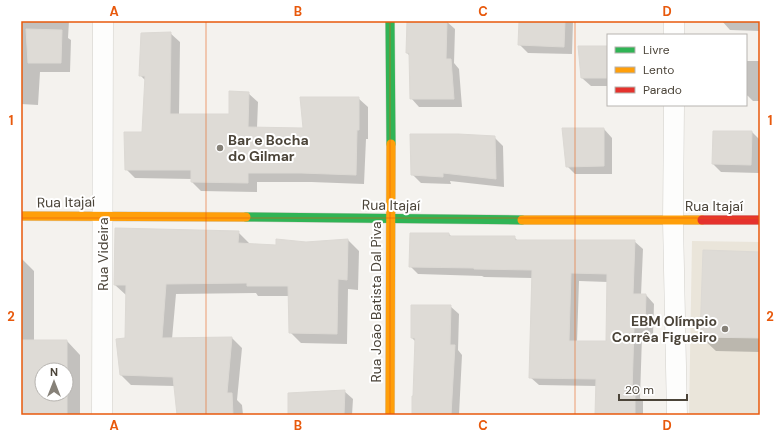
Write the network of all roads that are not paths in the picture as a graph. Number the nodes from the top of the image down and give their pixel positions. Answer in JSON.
{"nodes":[{"id":1,"x":103,"y":21,"type":"edge"},
{"id":2,"x":390,"y":21,"type":"edge"},
{"id":3,"x":674,"y":21,"type":"edge"},
{"id":4,"x":674,"y":34,"type":"edge"},
{"id":5,"x":674,"y":106,"type":"edge"},
{"id":6,"x":103,"y":215,"type":"junction"},
{"id":7,"x":21,"y":216,"type":"edge"},
{"id":8,"x":391,"y":219,"type":"junction"},
{"id":9,"x":673,"y":220,"type":"junction"},
{"id":10,"x":760,"y":220,"type":"edge"},
{"id":11,"x":102,"y":415,"type":"edge"},
{"id":12,"x":390,"y":415,"type":"edge"},
{"id":13,"x":677,"y":415,"type":"edge"}],
"edges":[{"from":1,"to":6,"type":"street","name":"Rua Videira"},
{"from":2,"to":8,"type":"street","name":"Rua João Batista Dal Piva"},
{"from":3,"to":4,"type":"street"},
{"from":5,"to":9,"type":"street"},
{"from":6,"to":7,"type":"street","name":"Rua Itajaí"},
{"from":6,"to":8,"type":"street","name":"Rua Itajaí"},
{"from":6,"to":11,"type":"street","name":"Rua Videira"},
{"from":8,"to":9,"type":"street","name":"Rua Itajaí"},
{"from":8,"to":12,"type":"street","name":"Rua João Batista Dal Piva"},
{"from":9,"to":10,"type":"street","name":"Rua Itajaí"},
{"from":9,"to":13,"type":"street"}]}
